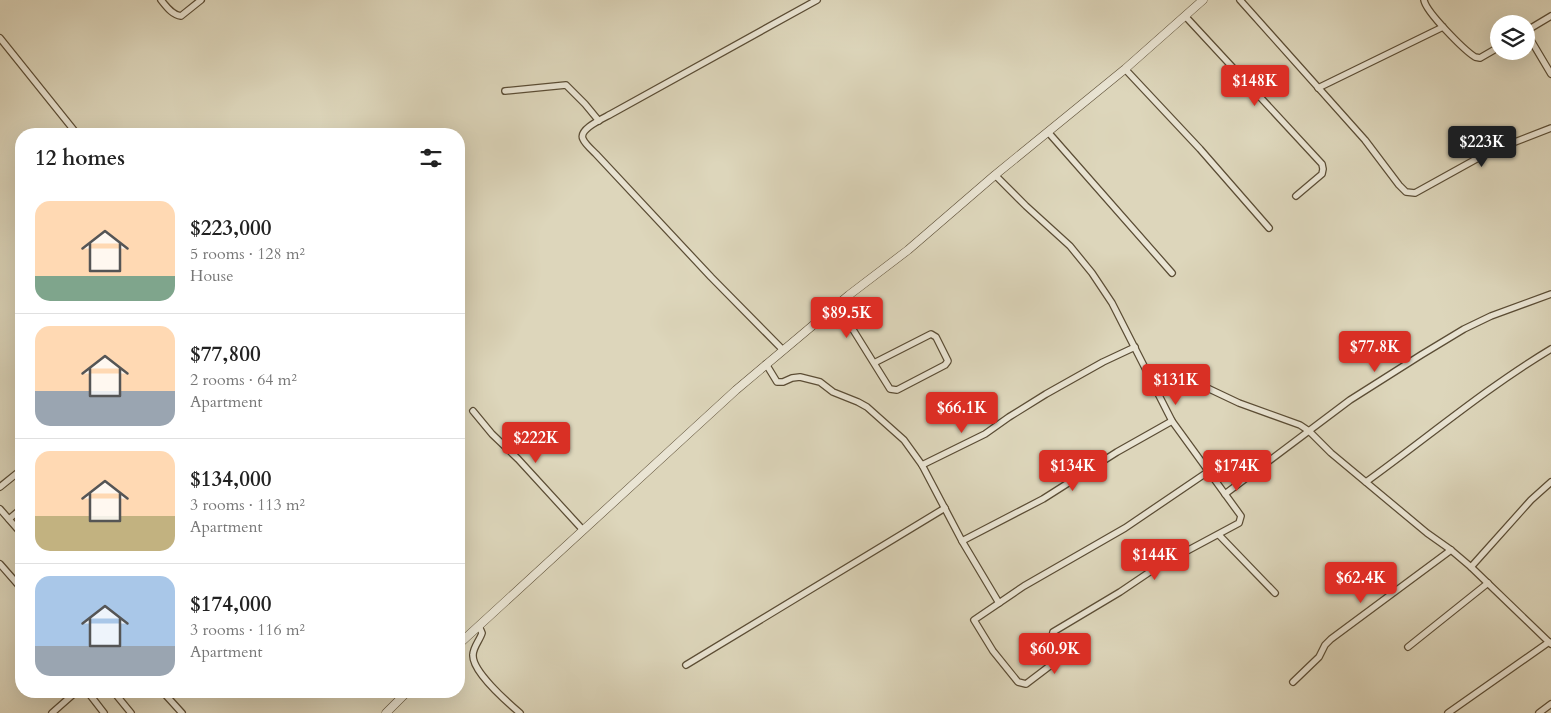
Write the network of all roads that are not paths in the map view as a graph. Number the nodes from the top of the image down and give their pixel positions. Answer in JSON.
{"nodes":[{"id":1,"x":160,"y":0,"type":"edge"},
{"id":2,"x":201,"y":0,"type":"edge"},
{"id":3,"x":817,"y":0,"type":"edge"},
{"id":4,"x":1203,"y":0,"type":"edge"},
{"id":5,"x":1240,"y":0,"type":"edge"},
{"id":6,"x":1424,"y":0,"type":"edge"},
{"id":7,"x":1551,"y":16,"type":"edge"},
{"id":8,"x":1186,"y":17,"type":"junction"},
{"id":9,"x":1535,"y":26,"type":"edge"},
{"id":10,"x":1443,"y":27,"type":"junction"},
{"id":11,"x":0,"y":38,"type":"edge"},
{"id":12,"x":1535,"y":47,"type":"edge"},
{"id":13,"x":1490,"y":52,"type":"edge"},
{"id":14,"x":1125,"y":69,"type":"junction"},
{"id":15,"x":1551,"y":74,"type":"edge"},
{"id":16,"x":1318,"y":88,"type":"junction"},
{"id":17,"x":505,"y":92,"type":"dead end"},
{"id":18,"x":598,"y":121,"type":"junction"},
{"id":19,"x":72,"y":128,"type":"edge"},
{"id":20,"x":1551,"y":128,"type":"edge"},
{"id":21,"x":1048,"y":132,"type":"junction"},
{"id":22,"x":996,"y":175,"type":"junction"},
{"id":23,"x":1296,"y":196,"type":"dead end"},
{"id":24,"x":1268,"y":228,"type":"dead end"},
{"id":25,"x":1172,"y":273,"type":"dead end"},
{"id":26,"x":1551,"y":294,"type":"edge"},
{"id":27,"x":837,"y":304,"type":"junction"},
{"id":28,"x":1134,"y":347,"type":"junction"},
{"id":29,"x":783,"y":350,"type":"junction"},
{"id":30,"x":1551,"y":350,"type":"edge"},
{"id":31,"x":874,"y":363,"type":"junction"},
{"id":32,"x":766,"y":364,"type":"junction"},
{"id":33,"x":1154,"y":388,"type":"junction"},
{"id":34,"x":473,"y":411,"type":"dead end"},
{"id":35,"x":1172,"y":421,"type":"junction"},
{"id":36,"x":1310,"y":431,"type":"junction"},
{"id":37,"x":922,"y":465,"type":"junction"},
{"id":38,"x":1209,"y":471,"type":"junction"},
{"id":39,"x":15,"y":475,"type":"edge"},
{"id":40,"x":1366,"y":482,"type":"junction"},
{"id":41,"x":1551,"y":482,"type":"edge"},
{"id":42,"x":0,"y":486,"type":"edge"},
{"id":43,"x":1225,"y":494,"type":"junction"},
{"id":44,"x":945,"y":508,"type":"junction"},
{"id":45,"x":0,"y":509,"type":"edge"},
{"id":46,"x":15,"y":514,"type":"edge"},
{"id":47,"x":9,"y":519,"type":"junction"},
{"id":48,"x":15,"y":526,"type":"edge"},
{"id":49,"x":584,"y":530,"type":"junction"},
{"id":50,"x":1219,"y":535,"type":"junction"},
{"id":51,"x":962,"y":541,"type":"junction"},
{"id":52,"x":1451,"y":550,"type":"junction"},
{"id":53,"x":0,"y":564,"type":"edge"},
{"id":54,"x":1471,"y":567,"type":"junction"},
{"id":55,"x":15,"y":581,"type":"edge"},
{"id":56,"x":1488,"y":583,"type":"junction"},
{"id":57,"x":1275,"y":593,"type":"dead end"},
{"id":58,"x":1000,"y":603,"type":"junction"},
{"id":59,"x":479,"y":626,"type":"junction"},
{"id":60,"x":465,"y":639,"type":"edge"},
{"id":61,"x":1550,"y":643,"type":"edge"},
{"id":62,"x":1408,"y":647,"type":"dead end"},
{"id":63,"x":686,"y":665,"type":"dead end"},
{"id":64,"x":1293,"y":682,"type":"dead end"},
{"id":65,"x":69,"y":698,"type":"edge"},
{"id":66,"x":92,"y":698,"type":"edge"},
{"id":67,"x":119,"y":698,"type":"edge"},
{"id":68,"x":168,"y":698,"type":"edge"},
{"id":69,"x":401,"y":698,"type":"edge"},
{"id":70,"x":1551,"y":704,"type":"edge"},
{"id":71,"x":52,"y":713,"type":"edge"},
{"id":72,"x":104,"y":713,"type":"edge"},
{"id":73,"x":131,"y":713,"type":"edge"},
{"id":74,"x":182,"y":713,"type":"edge"},
{"id":75,"x":386,"y":713,"type":"edge"},
{"id":76,"x":520,"y":713,"type":"edge"},
{"id":77,"x":1448,"y":713,"type":"edge"},
{"id":78,"x":1539,"y":713,"type":"edge"}],
"edges":[{"from":1,"to":2,"type":"street"},
{"from":3,"to":18,"type":"street"},
{"from":4,"to":8,"type":"street"},
{"from":5,"to":16,"type":"street"},
{"from":6,"to":10,"type":"street"},
{"from":7,"to":9,"type":"street"},
{"from":8,"to":14,"type":"street"},
{"from":8,"to":23,"type":"street"},
{"from":10,"to":13,"type":"street"},
{"from":10,"to":16,"type":"street"},
{"from":11,"to":19,"type":"street"},
{"from":12,"to":15,"type":"street"},
{"from":14,"to":21,"type":"street"},
{"from":14,"to":24,"type":"street"},
{"from":16,"to":20,"type":"street"},
{"from":17,"to":18,"type":"street"},
{"from":18,"to":29,"type":"street"},
{"from":21,"to":22,"type":"street"},
{"from":21,"to":25,"type":"street"},
{"from":22,"to":27,"type":"street"},
{"from":22,"to":28,"type":"street"},
{"from":26,"to":36,"type":"street"},
{"from":27,"to":29,"type":"street"},
{"from":27,"to":31,"type":"street"},
{"from":28,"to":33,"type":"street"},
{"from":28,"to":37,"type":"street"},
{"from":29,"to":32,"type":"street"},
{"from":30,"to":40,"type":"street"},
{"from":31,"to":31,"type":"street"},
{"from":32,"to":37,"type":"street"},
{"from":32,"to":49,"type":"street"},
{"from":33,"to":35,"type":"street"},
{"from":33,"to":36,"type":"street"},
{"from":34,"to":49,"type":"street"},
{"from":35,"to":38,"type":"street"},
{"from":35,"to":51,"type":"street"},
{"from":36,"to":40,"type":"street"},
{"from":36,"to":43,"type":"street"},
{"from":37,"to":44,"type":"street"},
{"from":38,"to":43,"type":"street"},
{"from":38,"to":58,"type":"street"},
{"from":39,"to":42,"type":"street"},
{"from":40,"to":52,"type":"street"},
{"from":41,"to":54,"type":"street"},
{"from":43,"to":50,"type":"street"},
{"from":44,"to":51,"type":"street"},
{"from":44,"to":63,"type":"street"},
{"from":45,"to":47,"type":"street"},
{"from":46,"to":47,"type":"street"},
{"from":47,"to":48,"type":"street"},
{"from":49,"to":59,"type":"street"},
{"from":50,"to":57,"type":"street"},
{"from":50,"to":58,"type":"street"},
{"from":51,"to":58,"type":"street"},
{"from":52,"to":54,"type":"street"},
{"from":52,"to":64,"type":"street"},
{"from":53,"to":55,"type":"street"},
{"from":54,"to":56,"type":"street"},
{"from":56,"to":61,"type":"street"},
{"from":56,"to":62,"type":"street"},
{"from":59,"to":60,"type":"street"},
{"from":59,"to":76,"type":"street"},
{"from":61,"to":77,"type":"street"},
{"from":65,"to":71,"type":"street"},
{"from":66,"to":72,"type":"street"},
{"from":67,"to":73,"type":"street"},
{"from":68,"to":74,"type":"street"},
{"from":69,"to":75,"type":"street"},
{"from":70,"to":78,"type":"street"}]}
